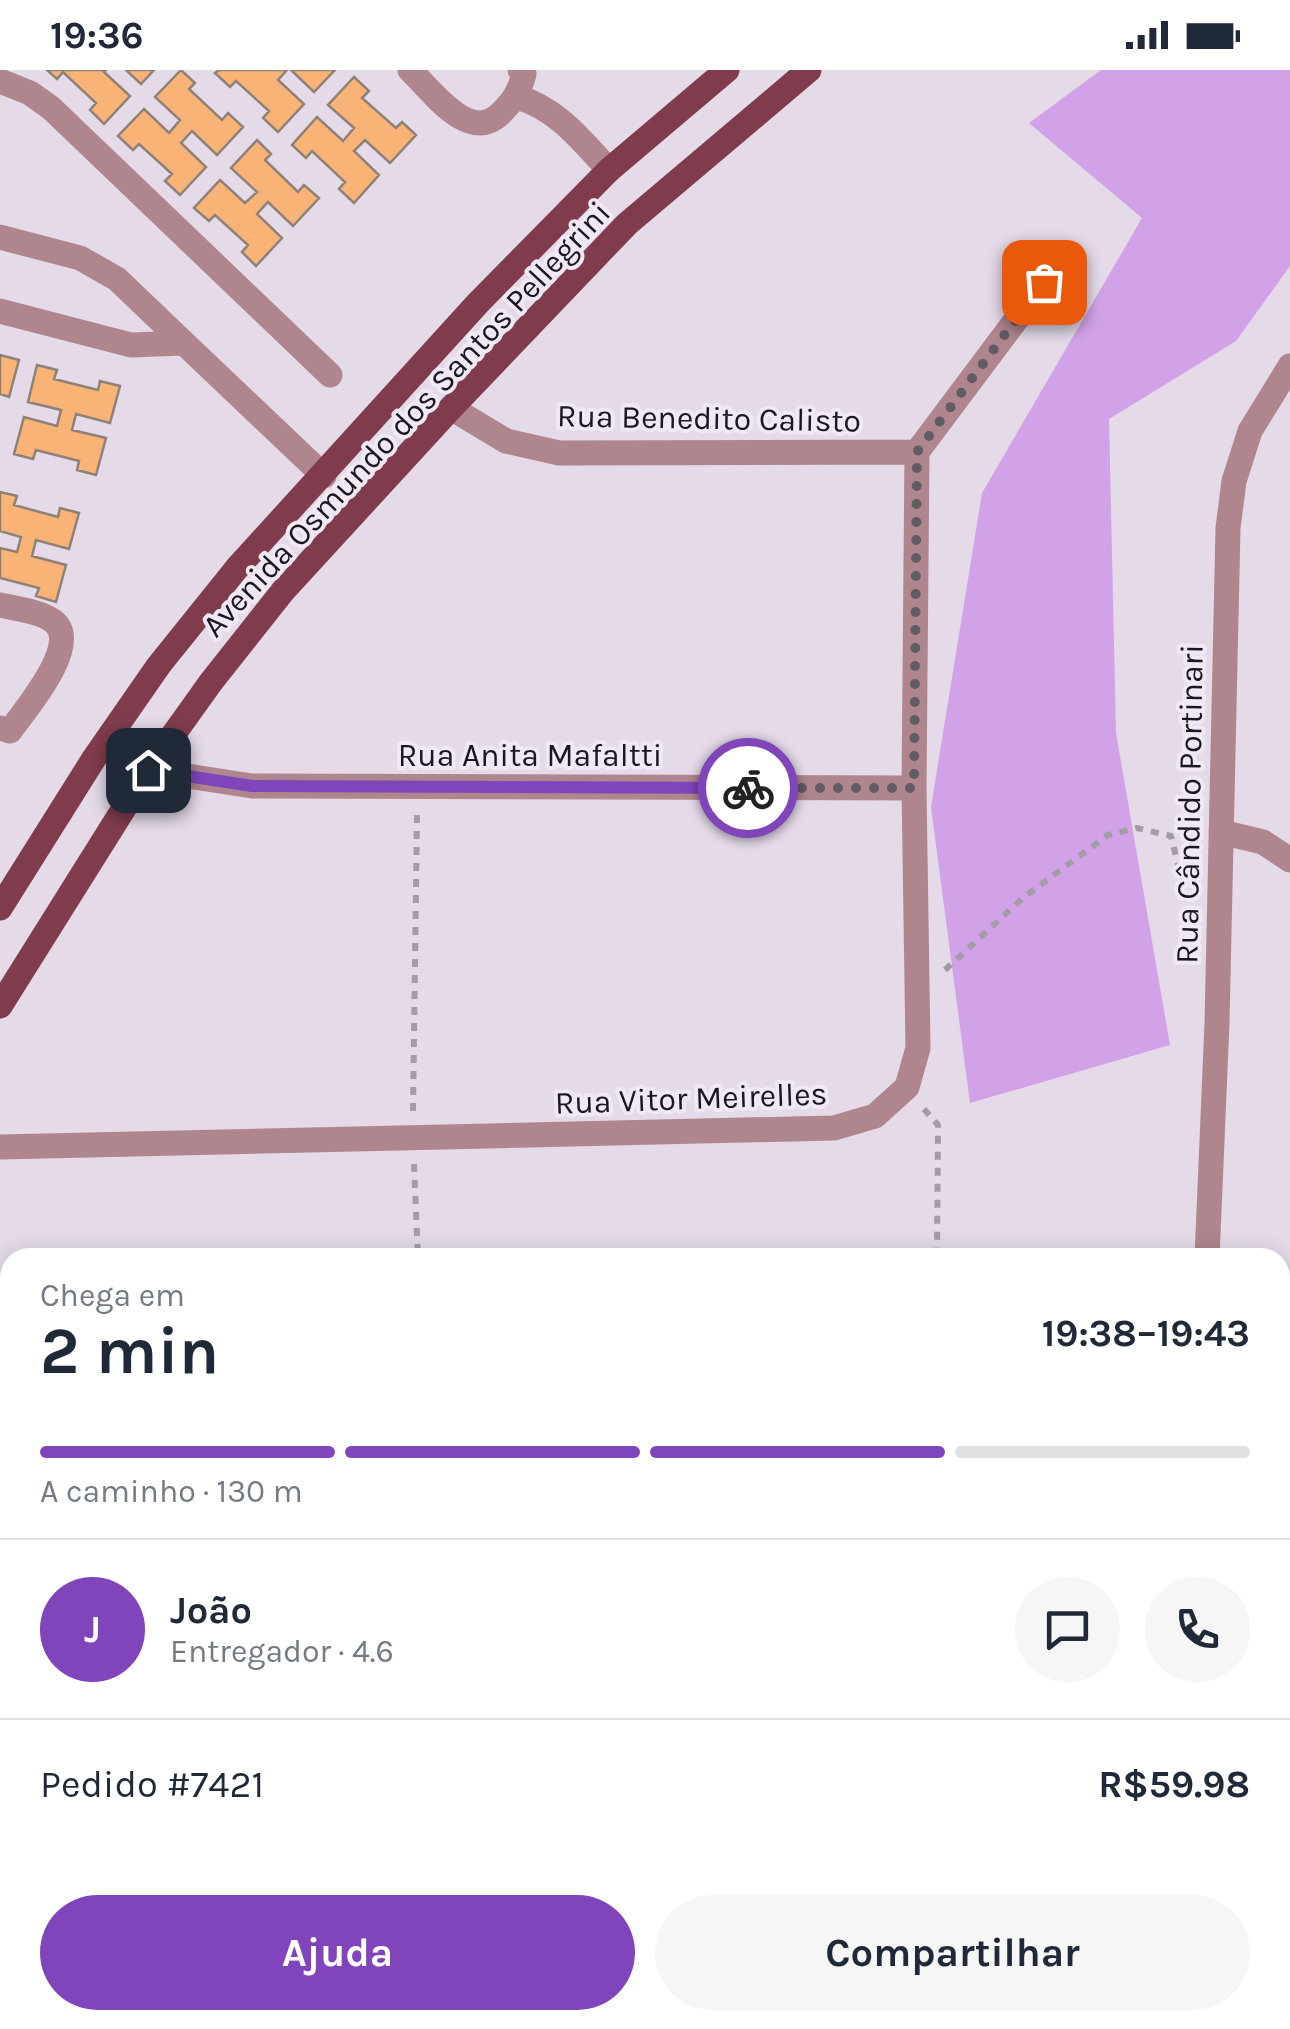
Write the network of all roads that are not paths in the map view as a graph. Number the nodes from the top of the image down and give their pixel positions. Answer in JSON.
{"nodes":[{"id":1,"x":410,"y":70,"type":"edge"},
{"id":2,"x":520,"y":70,"type":"edge"},
{"id":3,"x":727,"y":70,"type":"edge"},
{"id":4,"x":810,"y":70,"type":"edge"},
{"id":5,"x":0,"y":82,"type":"edge"},
{"id":6,"x":518,"y":96,"type":"junction"},
{"id":7,"x":609,"y":170,"type":"junction"},
{"id":8,"x":0,"y":237,"type":"edge"},
{"id":9,"x":1066,"y":253,"type":"dead end"},
{"id":10,"x":0,"y":311,"type":"edge"},
{"id":11,"x":184,"y":343,"type":"junction"},
{"id":12,"x":1290,"y":366,"type":"edge"},
{"id":13,"x":330,"y":375,"type":"dead end"},
{"id":14,"x":451,"y":408,"type":"junction"},
{"id":15,"x":917,"y":452,"type":"junction"},
{"id":16,"x":324,"y":476,"type":"junction"},
{"id":17,"x":0,"y":605,"type":"edge"},
{"id":18,"x":0,"y":728,"type":"edge"},
{"id":19,"x":148,"y":770,"type":"junction"},
{"id":20,"x":914,"y":788,"type":"junction"},
{"id":21,"x":1222,"y":832,"type":"junction"},
{"id":22,"x":1290,"y":860,"type":"edge"},
{"id":23,"x":0,"y":908,"type":"edge"},
{"id":24,"x":0,"y":1006,"type":"edge"},
{"id":25,"x":0,"y":1147,"type":"edge"},
{"id":26,"x":1207,"y":1248,"type":"edge"}],
"edges":[{"from":1,"to":6,"type":"street"},
{"from":2,"to":6,"type":"street"},
{"from":3,"to":7,"type":"main road","name":"Avenida Osmundo dos Santos Pellegrini"},
{"from":4,"to":14,"type":"main road","name":"Avenida Osmundo dos Santos Pellegrini"},
{"from":5,"to":13,"type":"street"},
{"from":6,"to":7,"type":"street"},
{"from":7,"to":16,"type":"main road","name":"Avenida Osmundo dos Santos Pellegrini"},
{"from":8,"to":11,"type":"street"},
{"from":9,"to":15,"type":"street"},
{"from":10,"to":11,"type":"street"},
{"from":11,"to":16,"type":"street"},
{"from":12,"to":21,"type":"street","name":"Rua Cândido Portinari"},
{"from":14,"to":15,"type":"street","name":"Rua Benedito Calisto"},
{"from":14,"to":19,"type":"main road","name":"Avenida Osmundo dos Santos Pellegrini"},
{"from":15,"to":20,"type":"street"},
{"from":16,"to":23,"type":"main road","name":"Avenida Osmundo dos Santos Pellegrini"},
{"from":17,"to":18,"type":"street"},
{"from":19,"to":20,"type":"street","name":"Rua Anita Mafaltti"},
{"from":19,"to":24,"type":"main road","name":"Avenida Osmundo dos Santos Pellegrini"},
{"from":20,"to":25,"type":"street","name":"Rua Vitor Meirelles"},
{"from":21,"to":22,"type":"street"},
{"from":21,"to":26,"type":"street","name":"Rua Cândido Portinari"}]}
